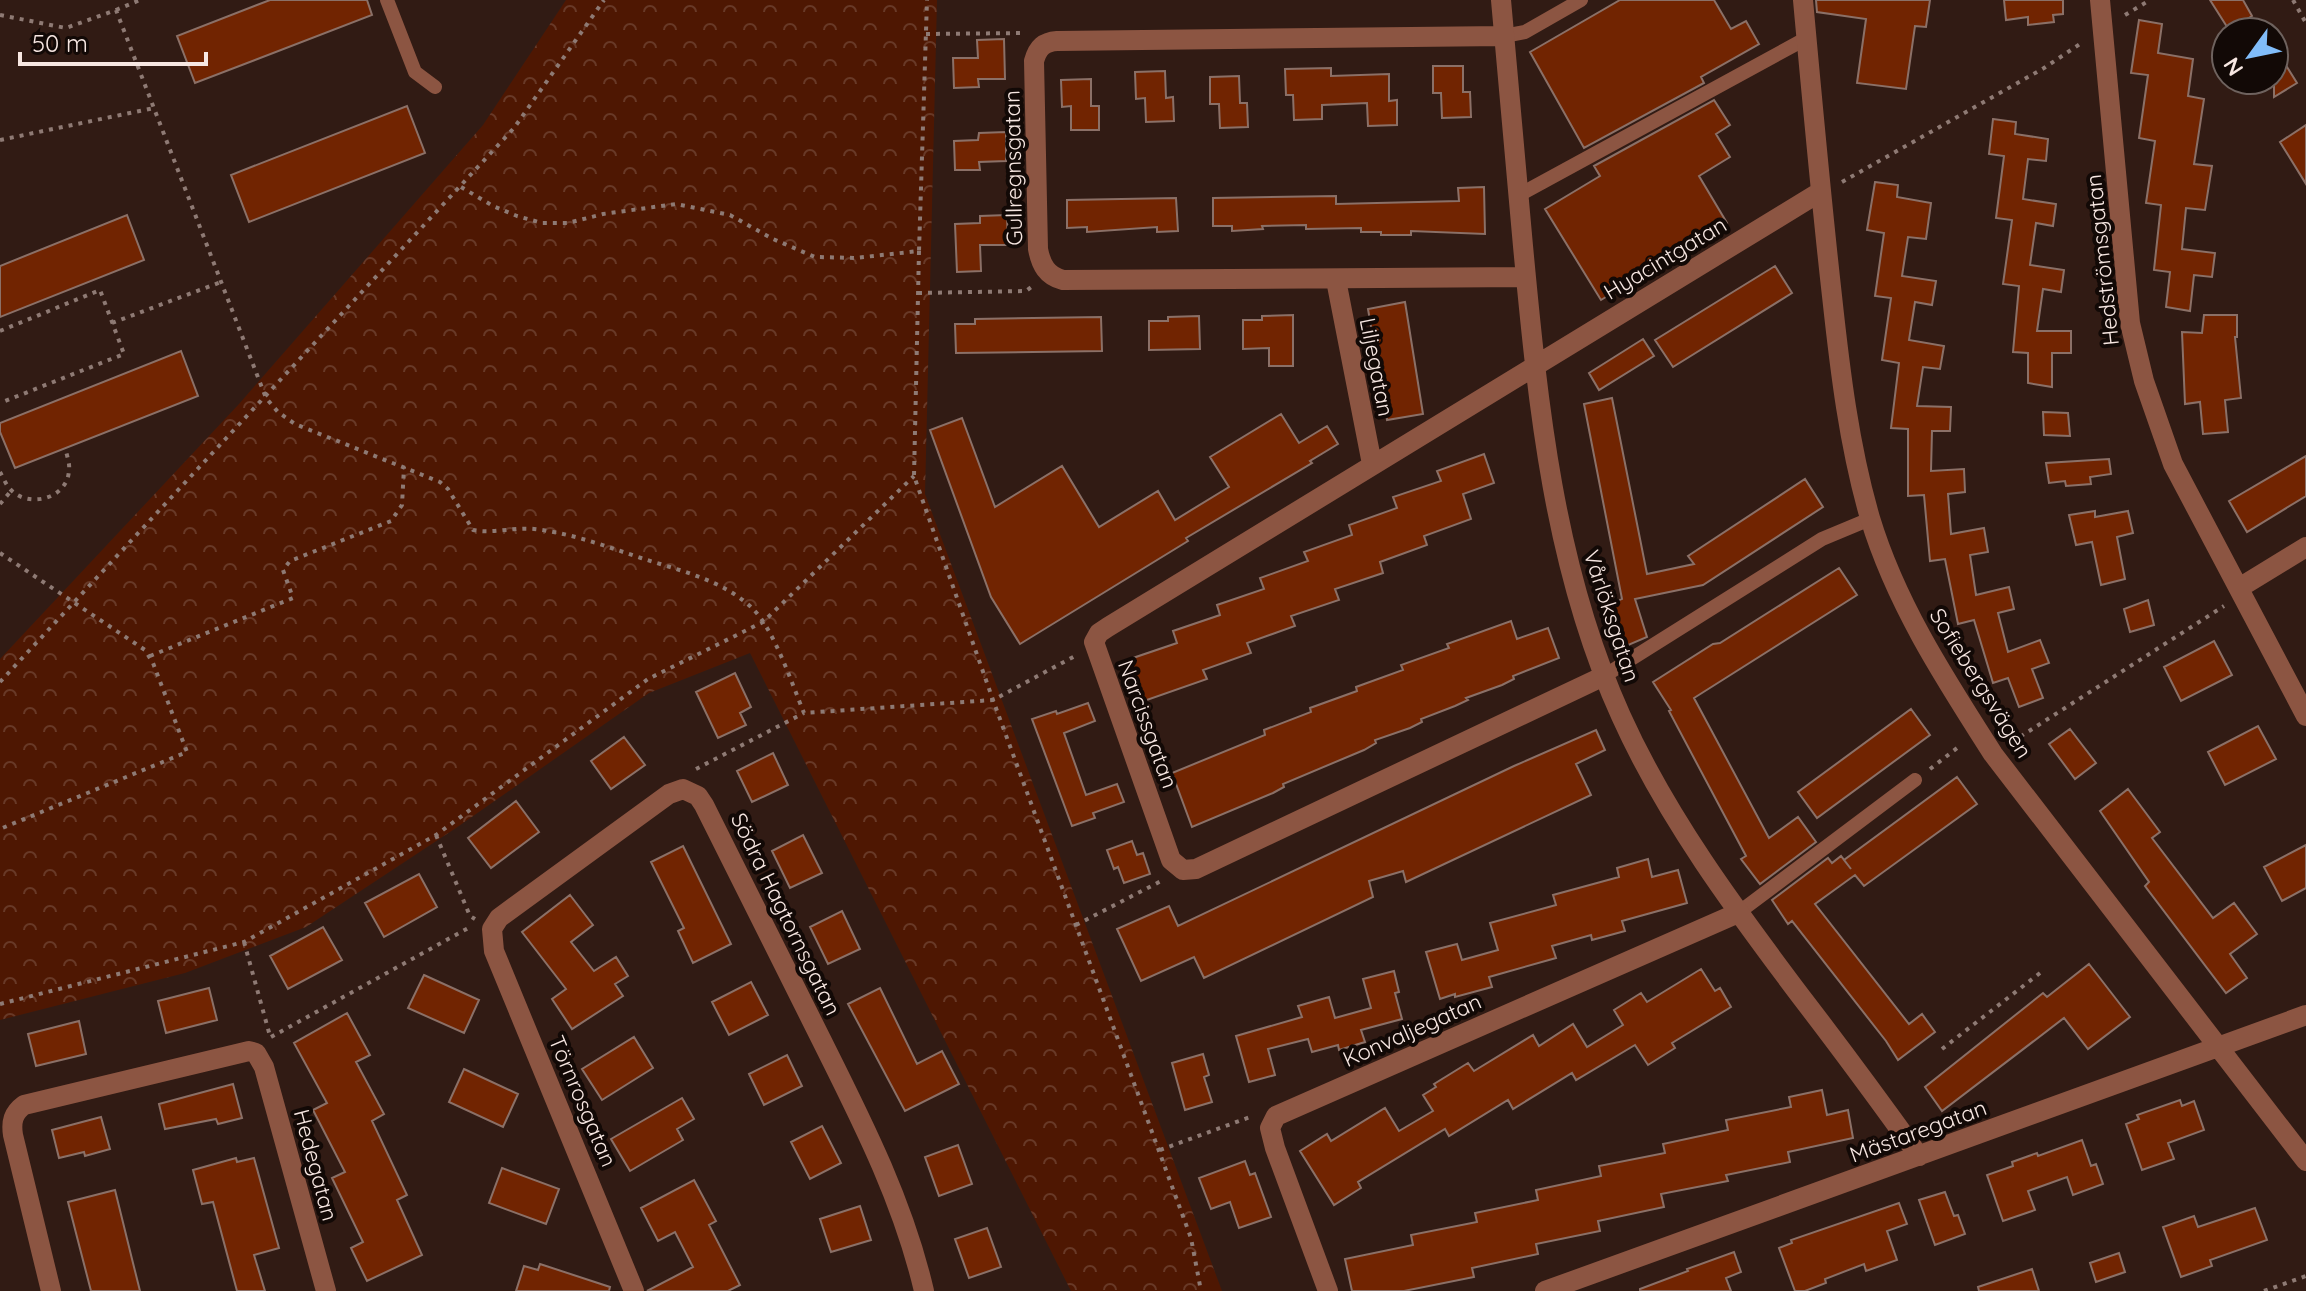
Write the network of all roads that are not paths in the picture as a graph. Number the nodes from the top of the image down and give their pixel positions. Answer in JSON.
{"nodes":[{"id":1,"x":387,"y":0,"type":"edge"},
{"id":2,"x":1501,"y":0,"type":"edge"},
{"id":3,"x":1581,"y":0,"type":"edge"},
{"id":4,"x":1803,"y":0,"type":"edge"},
{"id":5,"x":2100,"y":0,"type":"edge"},
{"id":6,"x":1504,"y":36,"type":"junction"},
{"id":7,"x":1807,"y":38,"type":"junction"},
{"id":8,"x":435,"y":87,"type":"dead end"},
{"id":9,"x":1820,"y":192,"type":"junction"},
{"id":10,"x":1519,"y":195,"type":"junction"},
{"id":11,"x":1526,"y":277,"type":"junction"},
{"id":12,"x":1336,"y":280,"type":"junction"},
{"id":13,"x":1534,"y":365,"type":"junction"},
{"id":14,"x":1372,"y":464,"type":"junction"},
{"id":15,"x":1870,"y":519,"type":"junction"},
{"id":16,"x":2306,"y":547,"type":"edge"},
{"id":17,"x":2239,"y":588,"type":"junction"},
{"id":18,"x":1604,"y":676,"type":"junction"},
{"id":19,"x":2306,"y":716,"type":"edge"},
{"id":20,"x":1915,"y":780,"type":"road end"},
{"id":21,"x":1738,"y":913,"type":"junction"},
{"id":22,"x":486,"y":925,"type":"joint"},
{"id":23,"x":2306,"y":1015,"type":"edge"},
{"id":24,"x":2218,"y":1048,"type":"junction"},
{"id":25,"x":1919,"y":1156,"type":"junction"},
{"id":26,"x":2306,"y":1161,"type":"edge"},
{"id":27,"x":51,"y":1291,"type":"edge"},
{"id":28,"x":326,"y":1291,"type":"edge"},
{"id":29,"x":634,"y":1291,"type":"edge"},
{"id":30,"x":924,"y":1291,"type":"edge"},
{"id":31,"x":1328,"y":1291,"type":"edge"},
{"id":32,"x":1545,"y":1291,"type":"edge"}],
"edges":[{"from":1,"to":8,"type":"lane"},
{"from":2,"to":6,"type":"street","name":"Vårlöksgatan"},
{"from":3,"to":6,"type":"lane"},
{"from":4,"to":7,"type":"street","name":"Sofiebergsvägen"},
{"from":5,"to":17,"type":"street","name":"Hedströmsgatan"},
{"from":6,"to":10,"type":"street","name":"Vårlöksgatan"},
{"from":6,"to":12,"type":"street","name":"Gullregnsgatan"},
{"from":7,"to":9,"type":"street","name":"Sofiebergsvägen"},
{"from":7,"to":10,"type":"lane"},
{"from":9,"to":13,"type":"street","name":"Hyacintgatan"},
{"from":9,"to":15,"type":"street","name":"Sofiebergsvägen"},
{"from":10,"to":11,"type":"street","name":"Vårlöksgatan"},
{"from":11,"to":12,"type":"street"},
{"from":11,"to":13,"type":"street","name":"Vårlöksgatan"},
{"from":12,"to":14,"type":"street","name":"Liljegatan"},
{"from":13,"to":14,"type":"street","name":"Narcissgatan"},
{"from":13,"to":18,"type":"street","name":"Vårlöksgatan"},
{"from":14,"to":18,"type":"street","name":"Narcissgatan"},
{"from":15,"to":18,"type":"lane"},
{"from":15,"to":24,"type":"street","name":"Sofiebergsvägen"},
{"from":16,"to":17,"type":"street"},
{"from":17,"to":19,"type":"street","name":"Hedströmsgatan"},
{"from":18,"to":21,"type":"street","name":"Vårlöksgatan"},
{"from":20,"to":21,"type":"lane"},
{"from":21,"to":25,"type":"street","name":"Vårlöksgatan"},
{"from":21,"to":31,"type":"street","name":"Konvaljegatan"},
{"from":22,"to":29,"type":"street","name":"Törnrosgatan"},
{"from":22,"to":30,"type":"street","name":"Södra Hagtornsgatan"},
{"from":23,"to":24,"type":"street","name":"Mästaregatan"},
{"from":24,"to":25,"type":"street","name":"Mästaregatan"},
{"from":24,"to":26,"type":"street","name":"Sofiebergsvägen"},
{"from":25,"to":32,"type":"street","name":"Mästaregatan"},
{"from":27,"to":28,"type":"street","name":"Hedegatan"}]}
